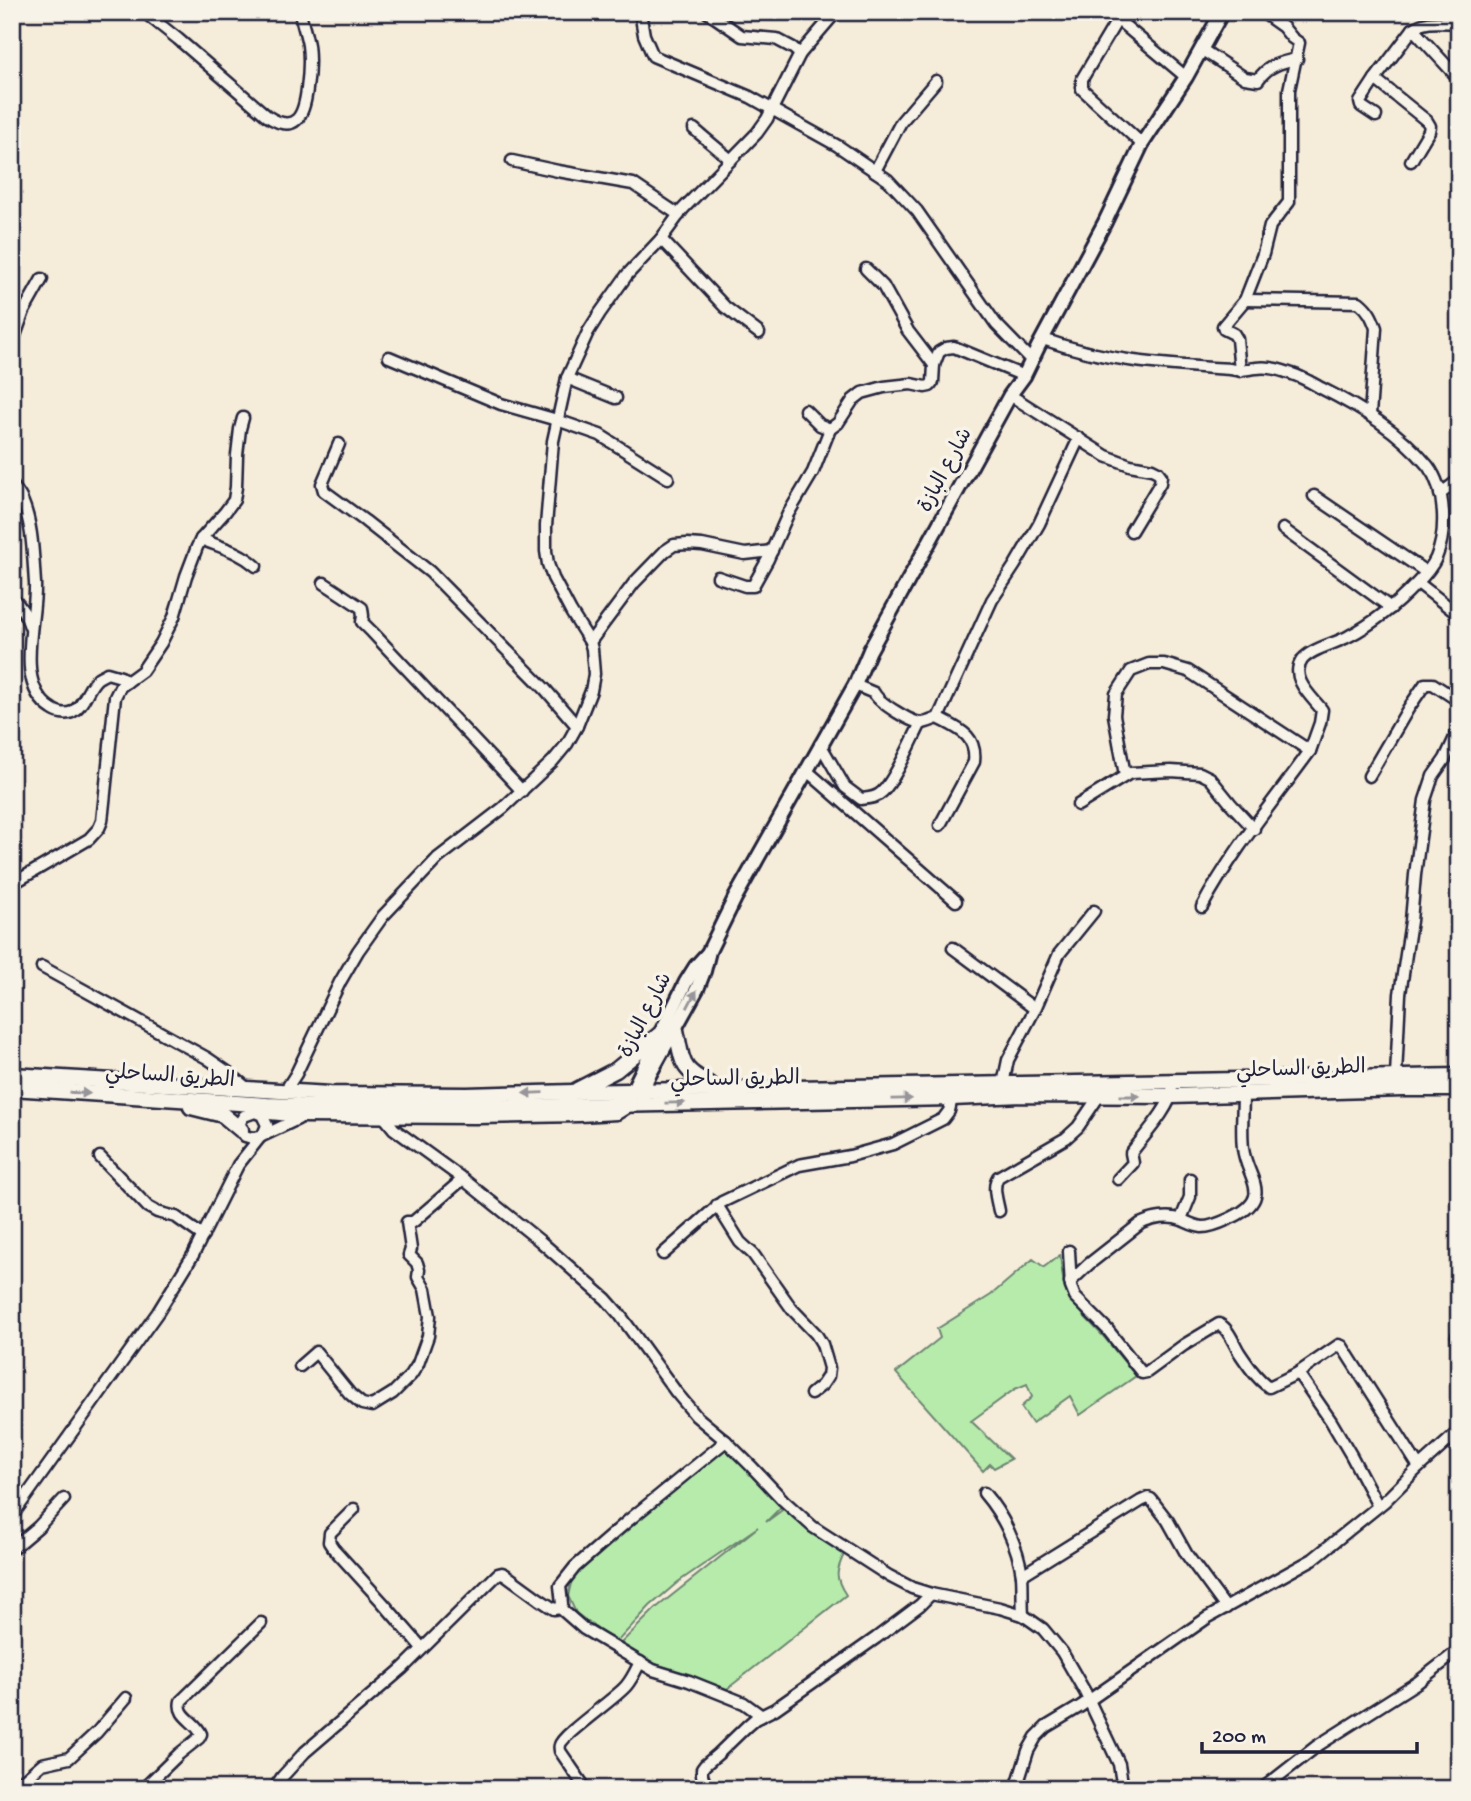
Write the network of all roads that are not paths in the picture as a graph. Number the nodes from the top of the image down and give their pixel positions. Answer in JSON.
{"nodes":[{"id":1,"x":144,"y":12,"type":"edge"},
{"id":2,"x":300,"y":12,"type":"edge"},
{"id":3,"x":640,"y":12,"type":"edge"},
{"id":4,"x":707,"y":12,"type":"edge"},
{"id":5,"x":836,"y":12,"type":"edge"},
{"id":6,"x":1262,"y":12,"type":"edge"},
{"id":7,"x":1219,"y":13,"type":"edge"},
{"id":8,"x":1120,"y":16,"type":"edge"},
{"id":9,"x":1459,"y":23,"type":"edge"},
{"id":10,"x":1413,"y":29,"type":"junction"},
{"id":11,"x":1201,"y":50,"type":"junction"},
{"id":12,"x":800,"y":54,"type":"junction"},
{"id":13,"x":1297,"y":59,"type":"junction"},
{"id":14,"x":1186,"y":77,"type":"junction"},
{"id":15,"x":1375,"y":79,"type":"junction"},
{"id":16,"x":1459,"y":79,"type":"edge"},
{"id":17,"x":936,"y":81,"type":"dead end"},
{"id":18,"x":772,"y":110,"type":"junction"},
{"id":19,"x":1376,"y":116,"type":"dead end"},
{"id":20,"x":695,"y":129,"type":"dead end"},
{"id":21,"x":1142,"y":144,"type":"junction"},
{"id":22,"x":731,"y":160,"type":"junction"},
{"id":23,"x":512,"y":161,"type":"dead end"},
{"id":24,"x":1411,"y":161,"type":"dead end"},
{"id":25,"x":875,"y":170,"type":"junction"},
{"id":26,"x":678,"y":215,"type":"junction"},
{"id":27,"x":661,"y":239,"type":"junction"},
{"id":28,"x":866,"y":269,"type":"dead end"},
{"id":29,"x":42,"y":279,"type":"dead end"},
{"id":30,"x":1245,"y":300,"type":"junction"},
{"id":31,"x":759,"y":333,"type":"dead end"},
{"id":32,"x":1043,"y":339,"type":"junction"},
{"id":33,"x":12,"y":344,"type":"edge"},
{"id":34,"x":389,"y":357,"type":"dead end"},
{"id":35,"x":1031,"y":360,"type":"junction"},
{"id":36,"x":934,"y":365,"type":"junction"},
{"id":37,"x":1240,"y":371,"type":"junction"},
{"id":38,"x":1024,"y":376,"type":"junction"},
{"id":39,"x":567,"y":378,"type":"junction"},
{"id":40,"x":1010,"y":395,"type":"junction"},
{"id":41,"x":616,"y":398,"type":"dead end"},
{"id":42,"x":805,"y":410,"type":"dead end"},
{"id":43,"x":1370,"y":415,"type":"junction"},
{"id":44,"x":243,"y":418,"type":"dead end"},
{"id":45,"x":557,"y":420,"type":"junction"},
{"id":46,"x":830,"y":429,"type":"junction"},
{"id":47,"x":1079,"y":438,"type":"junction"},
{"id":48,"x":339,"y":444,"type":"dead end"},
{"id":49,"x":668,"y":478,"type":"dead end"},
{"id":50,"x":1459,"y":480,"type":"edge"},
{"id":51,"x":12,"y":485,"type":"edge"},
{"id":52,"x":1440,"y":494,"type":"junction"},
{"id":53,"x":1314,"y":496,"type":"dead end"},
{"id":54,"x":1283,"y":530,"type":"dead end"},
{"id":55,"x":1131,"y":531,"type":"dead end"},
{"id":56,"x":201,"y":539,"type":"junction"},
{"id":57,"x":772,"y":551,"type":"junction"},
{"id":58,"x":256,"y":566,"type":"dead end"},
{"id":59,"x":1426,"y":572,"type":"junction"},
{"id":60,"x":718,"y":577,"type":"dead end"},
{"id":61,"x":324,"y":583,"type":"dead end"},
{"id":62,"x":1418,"y":583,"type":"junction"},
{"id":63,"x":12,"y":598,"type":"edge"},
{"id":64,"x":1391,"y":608,"type":"junction"},
{"id":65,"x":1459,"y":615,"type":"edge"},
{"id":66,"x":31,"y":631,"type":"junction"},
{"id":67,"x":590,"y":642,"type":"junction"},
{"id":68,"x":127,"y":682,"type":"junction"},
{"id":69,"x":855,"y":685,"type":"junction"},
{"id":70,"x":1459,"y":701,"type":"edge"},
{"id":71,"x":938,"y":718,"type":"junction"},
{"id":72,"x":921,"y":723,"type":"junction"},
{"id":73,"x":577,"y":726,"type":"junction"},
{"id":74,"x":1459,"y":729,"type":"edge"},
{"id":75,"x":820,"y":744,"type":"junction"},
{"id":76,"x":1310,"y":751,"type":"junction"},
{"id":77,"x":806,"y":770,"type":"junction"},
{"id":78,"x":1125,"y":775,"type":"junction"},
{"id":79,"x":1369,"y":776,"type":"dead end"},
{"id":80,"x":522,"y":790,"type":"junction"},
{"id":81,"x":1078,"y":805,"type":"dead end"},
{"id":82,"x":940,"y":825,"type":"dead end"},
{"id":83,"x":1254,"y":829,"type":"junction"},
{"id":84,"x":12,"y":884,"type":"edge"},
{"id":85,"x":956,"y":901,"type":"dead end"},
{"id":86,"x":1202,"y":906,"type":"dead end"},
{"id":87,"x":1094,"y":911,"type":"dead end"},
{"id":88,"x":953,"y":948,"type":"dead end"},
{"id":89,"x":709,"y":951,"type":"junction"},
{"id":90,"x":42,"y":967,"type":"dead end"},
{"id":91,"x":1035,"y":1009,"type":"junction"},
{"id":92,"x":676,"y":1030,"type":"junction"},
{"id":93,"x":660,"y":1034,"type":"junction"},
{"id":94,"x":12,"y":1075,"type":"edge"},
{"id":95,"x":1396,"y":1076,"type":"junction"},
{"id":96,"x":1459,"y":1076,"type":"edge"},
{"id":97,"x":1003,"y":1084,"type":"junction"},
{"id":98,"x":12,"y":1088,"type":"edge"},
{"id":99,"x":1079,"y":1088,"type":"junction"},
{"id":100,"x":248,"y":1089,"type":"junction"},
{"id":101,"x":1172,"y":1089,"type":"junction"},
{"id":102,"x":1459,"y":1089,"type":"edge"},
{"id":103,"x":718,"y":1090,"type":"junction"},
{"id":104,"x":285,"y":1091,"type":"junction"},
{"id":105,"x":573,"y":1092,"type":"junction"},
{"id":106,"x":1243,"y":1094,"type":"junction"},
{"id":107,"x":1099,"y":1096,"type":"junction"},
{"id":108,"x":156,"y":1097,"type":"junction"},
{"id":109,"x":636,"y":1097,"type":"junction"},
{"id":110,"x":951,"y":1098,"type":"junction"},
{"id":111,"x":259,"y":1113,"type":"junction"},
{"id":112,"x":302,"y":1117,"type":"junction"},
{"id":113,"x":385,"y":1118,"type":"junction"},
{"id":114,"x":411,"y":1118,"type":"junction"},
{"id":115,"x":241,"y":1130,"type":"junction"},
{"id":116,"x":262,"y":1136,"type":"junction"},
{"id":117,"x":407,"y":1138,"type":"junction"},
{"id":118,"x":100,"y":1157,"type":"dead end"},
{"id":119,"x":238,"y":1165,"type":"junction"},
{"id":120,"x":463,"y":1179,"type":"junction"},
{"id":121,"x":1118,"y":1179,"type":"dead end"},
{"id":122,"x":1190,"y":1179,"type":"dead end"},
{"id":123,"x":718,"y":1205,"type":"junction"},
{"id":124,"x":999,"y":1211,"type":"dead end"},
{"id":125,"x":1181,"y":1219,"type":"junction"},
{"id":126,"x":203,"y":1236,"type":"junction"},
{"id":127,"x":1069,"y":1251,"type":"dead end"},
{"id":128,"x":663,"y":1254,"type":"dead end"},
{"id":129,"x":1070,"y":1282,"type":"junction"},
{"id":130,"x":300,"y":1366,"type":"dead end"},
{"id":131,"x":1298,"y":1373,"type":"junction"},
{"id":132,"x":811,"y":1394,"type":"dead end"},
{"id":133,"x":1459,"y":1431,"type":"edge"},
{"id":134,"x":726,"y":1441,"type":"junction"},
{"id":135,"x":1419,"y":1466,"type":"junction"},
{"id":136,"x":984,"y":1493,"type":"dead end"},
{"id":137,"x":64,"y":1499,"type":"dead end"},
{"id":138,"x":1378,"y":1506,"type":"junction"},
{"id":139,"x":354,"y":1509,"type":"dead end"},
{"id":140,"x":12,"y":1516,"type":"edge"},
{"id":141,"x":12,"y":1549,"type":"edge"},
{"id":142,"x":1022,"y":1575,"type":"junction"},
{"id":143,"x":931,"y":1594,"type":"junction"},
{"id":144,"x":560,"y":1608,"type":"junction"},
{"id":145,"x":1226,"y":1608,"type":"junction"},
{"id":146,"x":1023,"y":1615,"type":"junction"},
{"id":147,"x":261,"y":1623,"type":"dead end"},
{"id":148,"x":422,"y":1648,"type":"junction"},
{"id":149,"x":1459,"y":1650,"type":"edge"},
{"id":150,"x":640,"y":1662,"type":"junction"},
{"id":151,"x":126,"y":1698,"type":"dead end"},
{"id":152,"x":1088,"y":1700,"type":"junction"},
{"id":153,"x":762,"y":1716,"type":"junction"},
{"id":154,"x":13,"y":1789,"type":"edge"},
{"id":155,"x":142,"y":1789,"type":"edge"},
{"id":156,"x":274,"y":1789,"type":"edge"},
{"id":157,"x":586,"y":1789,"type":"edge"},
{"id":158,"x":707,"y":1789,"type":"edge"},
{"id":159,"x":1016,"y":1789,"type":"edge"},
{"id":160,"x":1123,"y":1789,"type":"edge"},
{"id":161,"x":1262,"y":1789,"type":"edge"}],
"edges":[{"from":1,"to":2,"type":"street"},
{"from":3,"to":18,"type":"street"},
{"from":4,"to":12,"type":"street"},
{"from":5,"to":12,"type":"street"},
{"from":6,"to":13,"type":"street"},
{"from":7,"to":11,"type":"main road","name":"شارع البازة"},
{"from":8,"to":14,"type":"street"},
{"from":8,"to":21,"type":"street"},
{"from":9,"to":10,"type":"street"},
{"from":10,"to":15,"type":"street"},
{"from":10,"to":16,"type":"street"},
{"from":11,"to":13,"type":"street"},
{"from":11,"to":14,"type":"main road","name":"شارع البازة"},
{"from":12,"to":18,"type":"street"},
{"from":13,"to":30,"type":"street"},
{"from":14,"to":21,"type":"main road","name":"شارع البازة"},
{"from":15,"to":19,"type":"street"},
{"from":15,"to":24,"type":"street"},
{"from":17,"to":25,"type":"street"},
{"from":18,"to":22,"type":"street"},
{"from":18,"to":25,"type":"street"},
{"from":20,"to":22,"type":"street"},
{"from":21,"to":32,"type":"main road","name":"شارع البازة"},
{"from":22,"to":26,"type":"street"},
{"from":23,"to":26,"type":"street"},
{"from":25,"to":35,"type":"street"},
{"from":26,"to":27,"type":"street"},
{"from":27,"to":31,"type":"street"},
{"from":27,"to":39,"type":"street"},
{"from":28,"to":36,"type":"street"},
{"from":29,"to":33,"type":"street"},
{"from":30,"to":37,"type":"street"},
{"from":30,"to":43,"type":"street"},
{"from":32,"to":35,"type":"main road","name":"شارع البازة"},
{"from":32,"to":37,"type":"street"},
{"from":34,"to":45,"type":"street"},
{"from":35,"to":38,"type":"main road","name":"شارع البازة"},
{"from":36,"to":38,"type":"street"},
{"from":36,"to":46,"type":"street"},
{"from":37,"to":43,"type":"street"},
{"from":38,"to":40,"type":"main road","name":"شارع البازة"},
{"from":39,"to":41,"type":"street"},
{"from":39,"to":45,"type":"street"},
{"from":40,"to":47,"type":"street"},
{"from":40,"to":69,"type":"main road","name":"شارع البازة"},
{"from":42,"to":46,"type":"street"},
{"from":43,"to":52,"type":"street"},
{"from":44,"to":56,"type":"street"},
{"from":45,"to":49,"type":"street"},
{"from":45,"to":67,"type":"street"},
{"from":46,"to":57,"type":"street"},
{"from":47,"to":55,"type":"street"},
{"from":47,"to":71,"type":"street"},
{"from":48,"to":73,"type":"street"},
{"from":50,"to":52,"type":"street"},
{"from":51,"to":66,"type":"street"},
{"from":52,"to":59,"type":"street"},
{"from":53,"to":59,"type":"street"},
{"from":54,"to":64,"type":"street"},
{"from":56,"to":58,"type":"street"},
{"from":56,"to":68,"type":"street"},
{"from":57,"to":60,"type":"street"},
{"from":57,"to":67,"type":"street"},
{"from":59,"to":62,"type":"street"},
{"from":61,"to":80,"type":"street"},
{"from":62,"to":64,"type":"street"},
{"from":62,"to":65,"type":"street"},
{"from":63,"to":66,"type":"street"},
{"from":64,"to":76,"type":"street"},
{"from":66,"to":68,"type":"street"},
{"from":67,"to":73,"type":"street"},
{"from":68,"to":84,"type":"street"},
{"from":69,"to":72,"type":"street"},
{"from":69,"to":75,"type":"main road","name":"شارع البازة"},
{"from":70,"to":79,"type":"street"},
{"from":71,"to":72,"type":"street"},
{"from":71,"to":82,"type":"street"},
{"from":72,"to":75,"type":"street"},
{"from":73,"to":80,"type":"street"},
{"from":74,"to":95,"type":"street"},
{"from":75,"to":77,"type":"main road","name":"شارع البازة"},
{"from":76,"to":78,"type":"street"},
{"from":76,"to":83,"type":"street"},
{"from":77,"to":85,"type":"street"},
{"from":77,"to":89,"type":"main road","name":"شارع البازة"},
{"from":78,"to":81,"type":"street"},
{"from":78,"to":83,"type":"street"},
{"from":80,"to":104,"type":"street"},
{"from":83,"to":86,"type":"street"},
{"from":87,"to":91,"type":"street"},
{"from":88,"to":91,"type":"street"},
{"from":92,"to":89,"type":"main road","name":"شارع البازة","one_way":true},
{"from":89,"to":93,"type":"main road","name":"شارع البازة"},
{"from":90,"to":100,"type":"street"},
{"from":91,"to":97,"type":"street"},
{"from":92,"to":103,"type":"highway"},
{"from":92,"to":109,"type":"main road","name":"شارع البازة"},
{"from":93,"to":105,"type":"highway"},
{"from":93,"to":109,"type":"main road","name":"شارع البازة"},
{"from":94,"to":100,"type":"highway","name":"الطريق الساحلي"},
{"from":95,"to":96,"type":"highway","name":"الطريق الساحلي"},
{"from":95,"to":101,"type":"highway","name":"الطريق الساحلي"},
{"from":97,"to":99,"type":"highway","name":"الطريق الساحلي"},
{"from":97,"to":103,"type":"highway","name":"الطريق الساحلي"},
{"from":98,"to":108,"type":"highway","name":"الطريق الساحلي","one_way":true},
{"from":99,"to":101,"type":"highway","name":"الطريق الساحلي"},
{"from":99,"to":107,"type":"highway","name":"الطريق الساحلي"},
{"from":99,"to":110,"type":"highway","name":"الطريق الساحلي"},
{"from":100,"to":104,"type":"highway","name":"الطريق الساحلي"},
{"from":101,"to":106,"type":"highway","name":"الطريق الساحلي"},
{"from":107,"to":101,"type":"highway","name":"الطريق الساحلي","one_way":true},
{"from":101,"to":121,"type":"street"},
{"from":102,"to":106,"type":"highway","name":"الطريق الساحلي"},
{"from":103,"to":109,"type":"highway","name":"الطريق الساحلي"},
{"from":105,"to":104,"type":"highway","name":"الطريق الساحلي","one_way":true},
{"from":105,"to":109,"type":"highway","name":"الطريق الساحلي"},
{"from":106,"to":125,"type":"street"},
{"from":107,"to":124,"type":"street"},
{"from":108,"to":109,"type":"highway","name":"الطريق الساحلي"},
{"from":108,"to":115,"type":"highway"},
{"from":109,"to":110,"type":"highway","name":"الطريق الساحلي","one_way":true},
{"from":109,"to":114,"type":"street"},
{"from":110,"to":123,"type":"street"},
{"from":111,"to":112,"type":"street"},
{"from":111,"to":115,"type":"street"},
{"from":111,"to":116,"type":"street"},
{"from":112,"to":113,"type":"street"},
{"from":112,"to":116,"type":"street"},
{"from":113,"to":114,"type":"street"},
{"from":113,"to":117,"type":"street"},
{"from":114,"to":117,"type":"street"},
{"from":115,"to":116,"type":"street"},
{"from":115,"to":119,"type":"street"},
{"from":116,"to":119,"type":"street"},
{"from":117,"to":120,"type":"street"},
{"from":118,"to":126,"type":"street"},
{"from":119,"to":126,"type":"street"},
{"from":120,"to":130,"type":"street"},
{"from":120,"to":134,"type":"street"},
{"from":122,"to":125,"type":"street"},
{"from":123,"to":128,"type":"street"},
{"from":123,"to":132,"type":"street"},
{"from":125,"to":129,"type":"street"},
{"from":126,"to":140,"type":"street"},
{"from":127,"to":129,"type":"street"},
{"from":129,"to":131,"type":"street"},
{"from":131,"to":135,"type":"street"},
{"from":131,"to":138,"type":"street"},
{"from":133,"to":135,"type":"street"},
{"from":134,"to":143,"type":"street"},
{"from":134,"to":144,"type":"street"},
{"from":135,"to":138,"type":"street"},
{"from":136,"to":142,"type":"street"},
{"from":137,"to":141,"type":"street"},
{"from":138,"to":145,"type":"street"},
{"from":139,"to":148,"type":"street"},
{"from":142,"to":145,"type":"street"},
{"from":142,"to":146,"type":"street"},
{"from":143,"to":146,"type":"street"},
{"from":143,"to":153,"type":"street"},
{"from":144,"to":148,"type":"street"},
{"from":144,"to":150,"type":"street"},
{"from":145,"to":152,"type":"street"},
{"from":146,"to":152,"type":"street"},
{"from":147,"to":155,"type":"street"},
{"from":148,"to":156,"type":"street"},
{"from":149,"to":161,"type":"street"},
{"from":150,"to":153,"type":"street"},
{"from":150,"to":157,"type":"street"},
{"from":151,"to":154,"type":"street"},
{"from":152,"to":159,"type":"street"},
{"from":152,"to":160,"type":"street"},
{"from":153,"to":158,"type":"street"}]}
